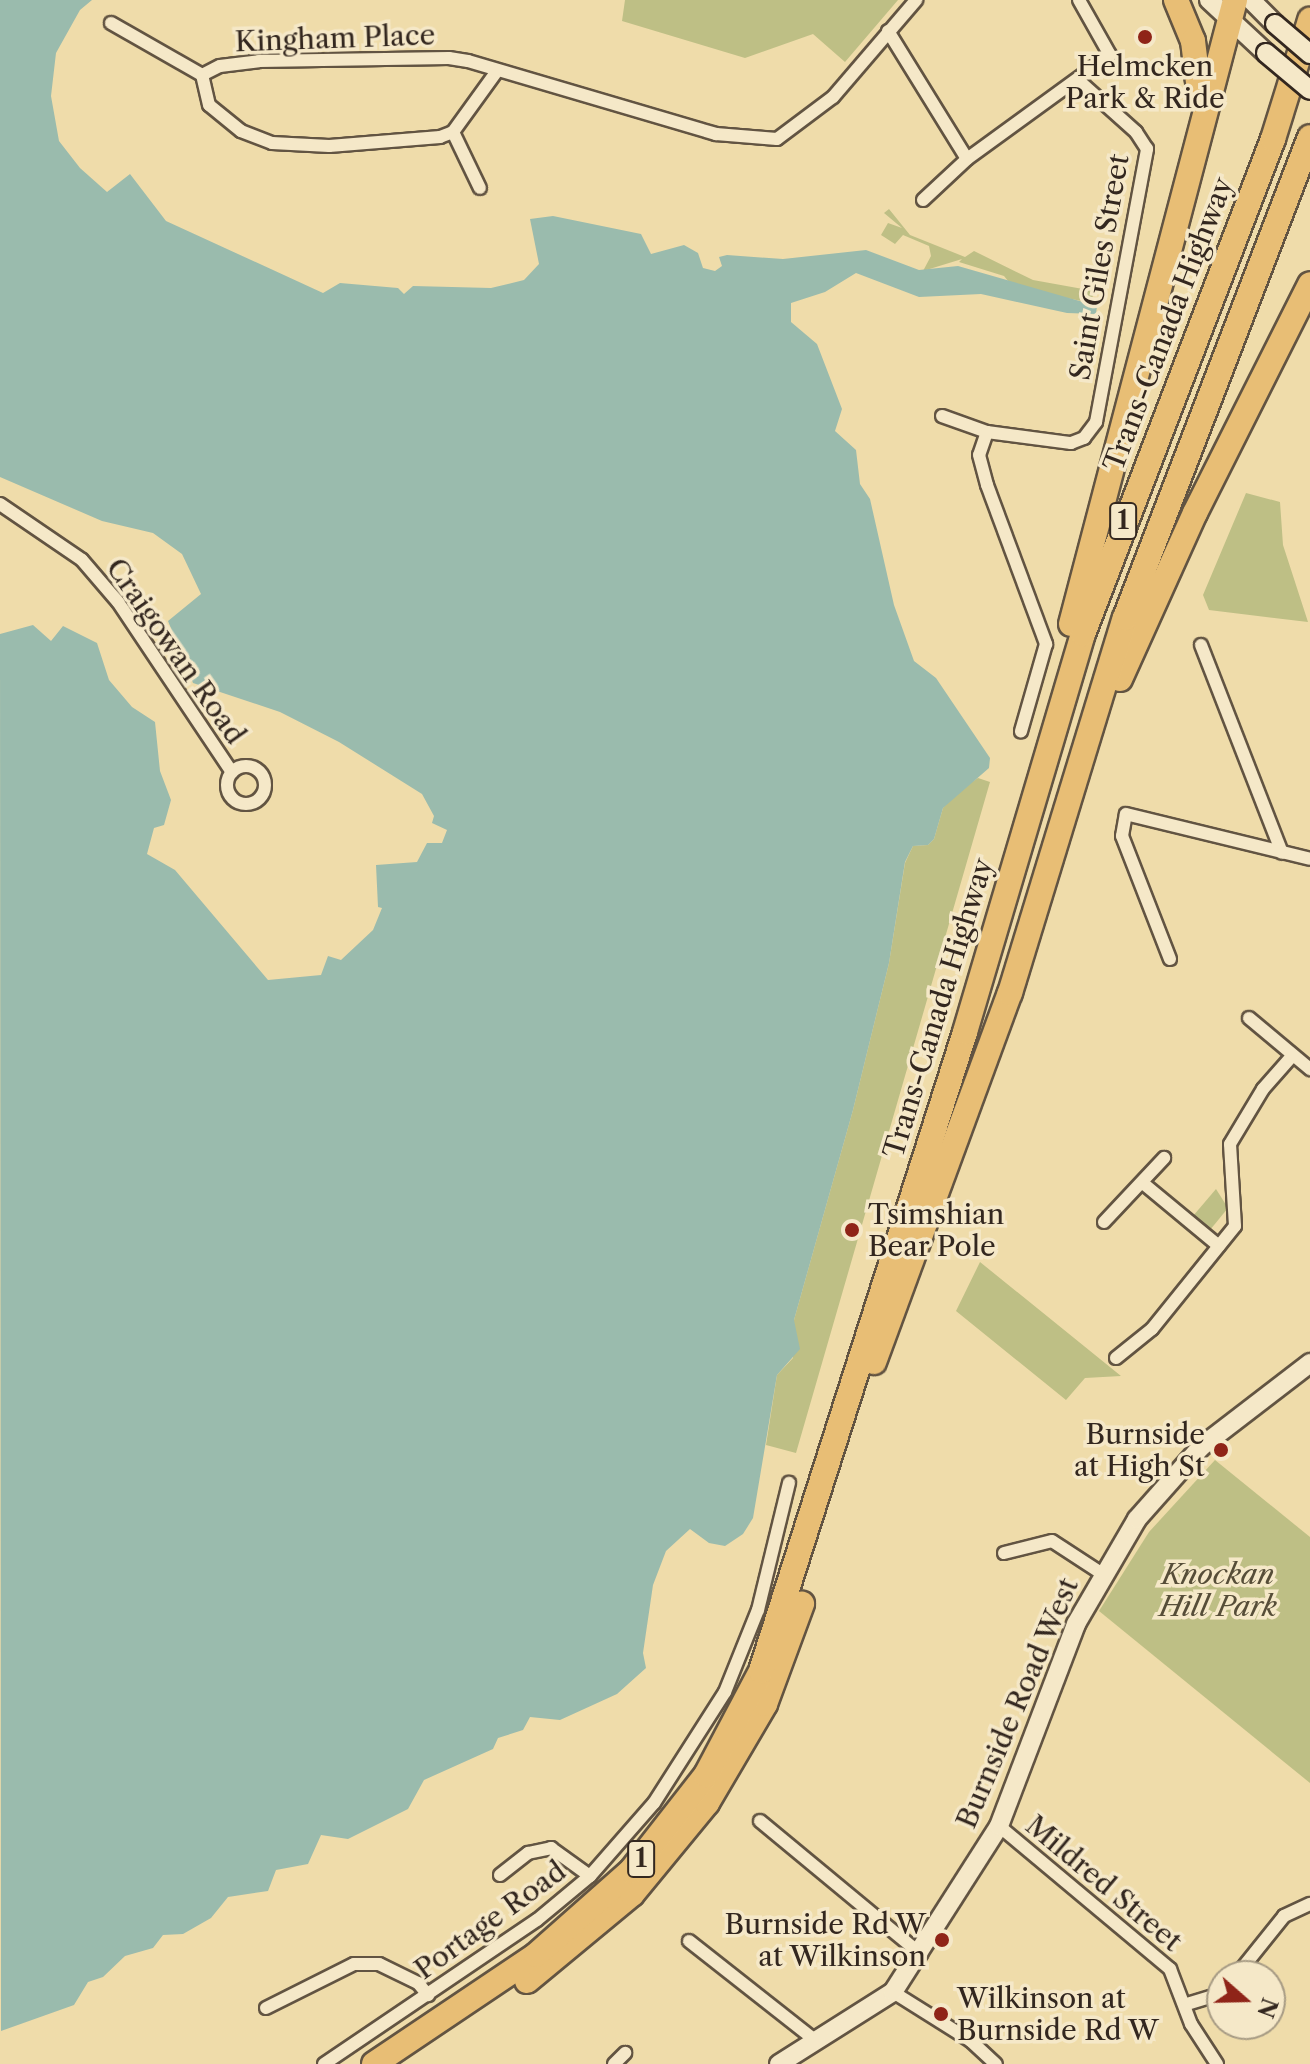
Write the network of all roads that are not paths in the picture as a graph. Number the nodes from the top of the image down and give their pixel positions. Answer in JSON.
{"nodes":[{"id":1,"x":916,"y":0,"type":"edge"},
{"id":2,"x":1079,"y":0,"type":"edge"},
{"id":3,"x":1176,"y":0,"type":"edge"},
{"id":4,"x":1209,"y":0,"type":"edge"},
{"id":5,"x":1251,"y":0,"type":"edge"},
{"id":6,"x":1232,"y":9,"type":"edge"},
{"id":7,"x":1310,"y":20,"type":"edge"},
{"id":8,"x":111,"y":23,"type":"dead end"},
{"id":9,"x":888,"y":31,"type":"junction"},
{"id":10,"x":1310,"y":54,"type":"edge"},
{"id":11,"x":497,"y":71,"type":"junction"},
{"id":12,"x":202,"y":75,"type":"junction"},
{"id":13,"x":1079,"y":81,"type":"junction"},
{"id":14,"x":1310,"y":90,"type":"edge"},
{"id":15,"x":1200,"y":121,"type":"junction"},
{"id":16,"x":453,"y":132,"type":"junction"},
{"id":17,"x":1310,"y":137,"type":"edge"},
{"id":18,"x":967,"y":159,"type":"junction"},
{"id":19,"x":480,"y":188,"type":"dead end"},
{"id":20,"x":923,"y":200,"type":"dead end"},
{"id":21,"x":1310,"y":284,"type":"edge"},
{"id":22,"x":1305,"y":299,"type":"edge"},
{"id":23,"x":942,"y":416,"type":"dead end"},
{"id":24,"x":987,"y":432,"type":"junction"},
{"id":25,"x":0,"y":504,"type":"edge"},
{"id":26,"x":1201,"y":645,"type":"dead end"},
{"id":27,"x":1021,"y":731,"type":"dead end"},
{"id":28,"x":232,"y":772,"type":"dead end"},
{"id":29,"x":1282,"y":853,"type":"junction"},
{"id":30,"x":1310,"y":859,"type":"edge"},
{"id":31,"x":1023,"y":952,"type":"junction"},
{"id":32,"x":1170,"y":959,"type":"dead end"},
{"id":33,"x":1249,"y":1018,"type":"dead end"},
{"id":34,"x":965,"y":1032,"type":"junction"},
{"id":35,"x":1293,"y":1055,"type":"junction"},
{"id":36,"x":1310,"y":1069,"type":"edge"},
{"id":37,"x":1164,"y":1158,"type":"dead end"},
{"id":38,"x":1144,"y":1184,"type":"junction"},
{"id":39,"x":1104,"y":1222,"type":"dead end"},
{"id":40,"x":1219,"y":1246,"type":"junction"},
{"id":41,"x":1116,"y":1358,"type":"dead end"},
{"id":42,"x":1310,"y":1363,"type":"edge"},
{"id":43,"x":789,"y":1483,"type":"dead end"},
{"id":44,"x":1004,"y":1553,"type":"dead end"},
{"id":45,"x":1101,"y":1573,"type":"junction"},
{"id":46,"x":760,"y":1821,"type":"dead end"},
{"id":47,"x":999,"y":1826,"type":"junction"},
{"id":48,"x":500,"y":1875,"type":"dead end"},
{"id":49,"x":590,"y":1876,"type":"junction"},
{"id":50,"x":1310,"y":1904,"type":"edge"},
{"id":51,"x":689,"y":1941,"type":"dead end"},
{"id":52,"x":921,"y":1954,"type":"junction"},
{"id":53,"x":1249,"y":1960,"type":"edge"},
{"id":54,"x":893,"y":1992,"type":"junction"},
{"id":55,"x":428,"y":1995,"type":"junction"},
{"id":56,"x":1206,"y":1998,"type":"edge"},
{"id":57,"x":1187,"y":2004,"type":"junction"},
{"id":58,"x":266,"y":2008,"type":"dead end"},
{"id":59,"x":816,"y":2041,"type":"junction"},
{"id":60,"x":625,"y":2053,"type":"dead end"},
{"id":61,"x":324,"y":2064,"type":"edge"},
{"id":62,"x":374,"y":2064,"type":"edge"},
{"id":63,"x":402,"y":2064,"type":"edge"},
{"id":64,"x":614,"y":2064,"type":"edge"},
{"id":65,"x":779,"y":2064,"type":"edge"},
{"id":66,"x":996,"y":2064,"type":"edge"},
{"id":67,"x":1217,"y":2064,"type":"edge"}],
"edges":[{"from":1,"to":9,"type":"street","name":"Kingham Place"},
{"from":2,"to":13,"type":"street"},
{"from":3,"to":15,"type":"highway"},
{"from":4,"to":6,"type":"street"},
{"from":5,"to":10,"type":"street","bridge":true},
{"from":6,"to":14,"type":"street","bridge":true},
{"from":6,"to":15,"type":"highway"},
{"from":7,"to":34,"type":"highway","name":"Trans-Canada Highway","number":"1"},
{"from":8,"to":12,"type":"street"},
{"from":9,"to":11,"type":"street","name":"Kingham Place"},
{"from":9,"to":18,"type":"street"},
{"from":11,"to":12,"type":"street","name":"Kingham Place"},
{"from":11,"to":16,"type":"street"},
{"from":12,"to":16,"type":"street","name":"Kingham Place"},
{"from":13,"to":18,"type":"street"},
{"from":13,"to":24,"type":"street","name":"Saint Giles Street"},
{"from":15,"to":34,"type":"highway"},
{"from":16,"to":19,"type":"street"},
{"from":17,"to":31,"type":"highway","name":"Trans-Canada Highway","number":"1"},
{"from":18,"to":20,"type":"street"},
{"from":21,"to":22,"type":"highway"},
{"from":22,"to":31,"type":"highway"},
{"from":23,"to":24,"type":"street"},
{"from":24,"to":27,"type":"street"},
{"from":25,"to":28,"type":"street","name":"Craigowan Road"},
{"from":26,"to":29,"type":"street"},
{"from":29,"to":30,"type":"street"},
{"from":29,"to":32,"type":"street"},
{"from":31,"to":63,"type":"highway","name":"Trans-Canada Highway","number":"1"},
{"from":33,"to":35,"type":"street"},
{"from":34,"to":62,"type":"highway","name":"Trans-Canada Highway","number":"1"},
{"from":35,"to":36,"type":"street"},
{"from":35,"to":40,"type":"street"},
{"from":37,"to":38,"type":"street"},
{"from":38,"to":39,"type":"street"},
{"from":38,"to":40,"type":"street"},
{"from":40,"to":41,"type":"street"},
{"from":42,"to":45,"type":"street","name":"Burnside Road West"},
{"from":43,"to":49,"type":"street","name":"Portage Road"},
{"from":44,"to":45,"type":"street"},
{"from":45,"to":47,"type":"street","name":"Burnside Road West"},
{"from":46,"to":52,"type":"street"},
{"from":47,"to":52,"type":"street","name":"Burnside Road West"},
{"from":47,"to":57,"type":"street","name":"Mildred Street"},
{"from":48,"to":49,"type":"street"},
{"from":49,"to":55,"type":"street","name":"Portage Road"},
{"from":50,"to":53,"type":"street"},
{"from":51,"to":59,"type":"street"},
{"from":52,"to":54,"type":"street","name":"Burnside Road West"},
{"from":54,"to":59,"type":"street","name":"Burnside Road West"},
{"from":54,"to":66,"type":"street"},
{"from":55,"to":58,"type":"street"},
{"from":55,"to":61,"type":"street","name":"Portage Road"},
{"from":56,"to":57,"type":"street"},
{"from":57,"to":67,"type":"street","name":"Mildred Street"},
{"from":59,"to":65,"type":"street","name":"Burnside Road West"},
{"from":60,"to":64,"type":"street"}]}
